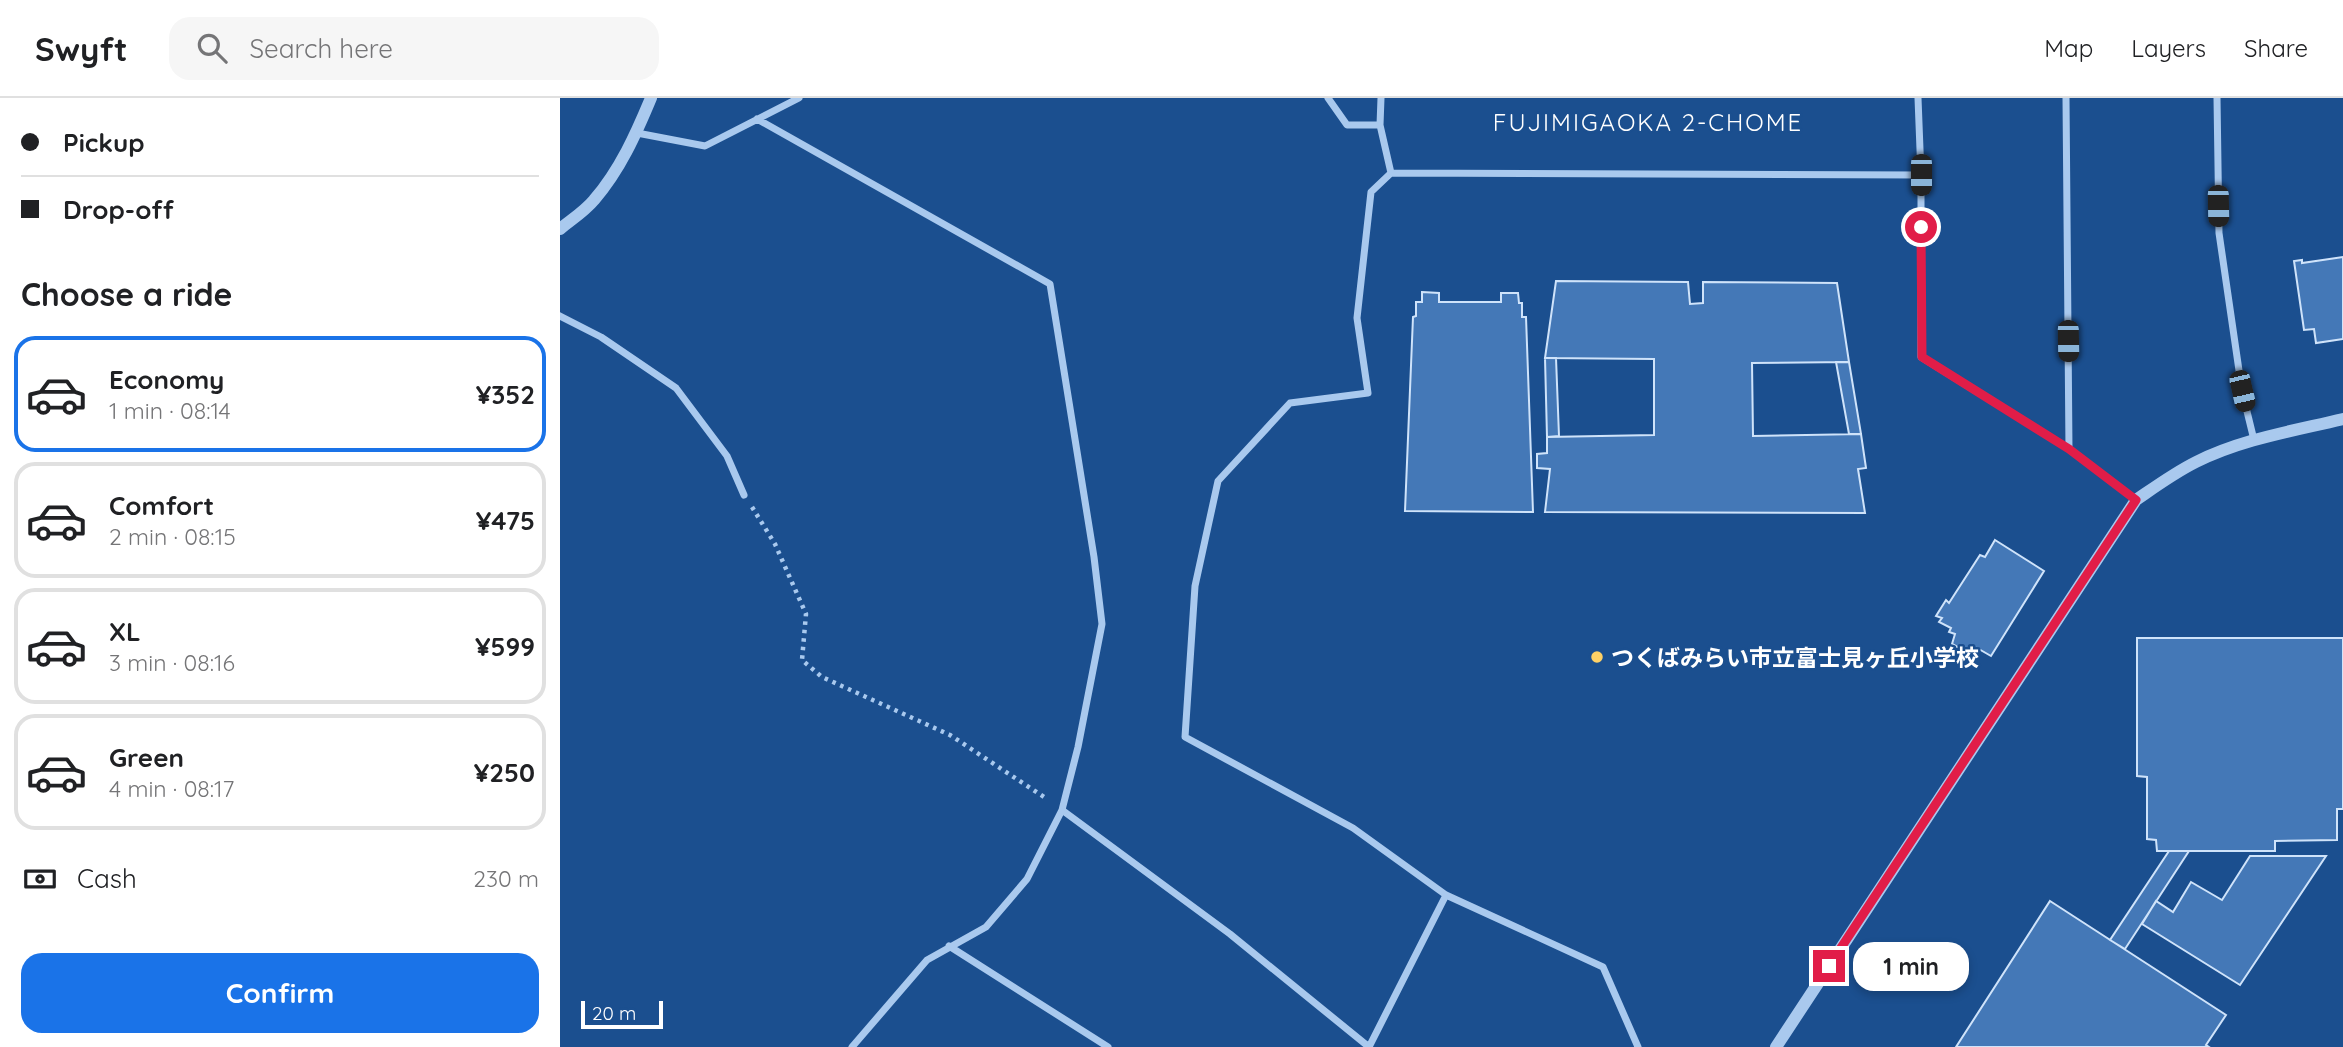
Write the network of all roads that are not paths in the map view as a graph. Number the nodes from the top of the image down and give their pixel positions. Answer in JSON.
{"nodes":[{"id":1,"x":651,"y":98,"type":"edge"},
{"id":2,"x":799,"y":98,"type":"edge"},
{"id":3,"x":1328,"y":98,"type":"edge"},
{"id":4,"x":1381,"y":98,"type":"edge"},
{"id":5,"x":1918,"y":98,"type":"edge"},
{"id":6,"x":2066,"y":98,"type":"edge"},
{"id":7,"x":2217,"y":98,"type":"edge"},
{"id":8,"x":757,"y":119,"type":"junction"},
{"id":9,"x":1380,"y":125,"type":"junction"},
{"id":10,"x":637,"y":133,"type":"junction"},
{"id":11,"x":1391,"y":173,"type":"junction"},
{"id":12,"x":1921,"y":175,"type":"junction"},
{"id":13,"x":560,"y":229,"type":"edge"},
{"id":14,"x":560,"y":316,"type":"edge"},
{"id":15,"x":2343,"y":419,"type":"edge"},
{"id":16,"x":2254,"y":440,"type":"junction"},
{"id":17,"x":2069,"y":449,"type":"junction"},
{"id":18,"x":744,"y":495,"type":"road end"},
{"id":19,"x":2136,"y":500,"type":"junction"},
{"id":20,"x":1062,"y":810,"type":"junction"},
{"id":21,"x":1446,"y":895,"type":"junction"},
{"id":22,"x":949,"y":946,"type":"junction"},
{"id":23,"x":852,"y":1047,"type":"edge"},
{"id":24,"x":1108,"y":1047,"type":"edge"},
{"id":25,"x":1369,"y":1047,"type":"edge"},
{"id":26,"x":1638,"y":1047,"type":"edge"},
{"id":27,"x":1776,"y":1047,"type":"edge"}],
"edges":[{"from":1,"to":10,"type":"street"},
{"from":2,"to":8,"type":"street"},
{"from":3,"to":9,"type":"street"},
{"from":4,"to":9,"type":"street"},
{"from":5,"to":12,"type":"street"},
{"from":6,"to":17,"type":"street"},
{"from":7,"to":16,"type":"street"},
{"from":8,"to":10,"type":"street"},
{"from":8,"to":20,"type":"street"},
{"from":9,"to":11,"type":"street"},
{"from":10,"to":13,"type":"street"},
{"from":11,"to":12,"type":"street"},
{"from":11,"to":21,"type":"street"},
{"from":12,"to":17,"type":"street"},
{"from":14,"to":18,"type":"street"},
{"from":15,"to":16,"type":"street"},
{"from":16,"to":19,"type":"street"},
{"from":17,"to":19,"type":"street"},
{"from":19,"to":27,"type":"street"},
{"from":20,"to":22,"type":"street"},
{"from":20,"to":25,"type":"street"},
{"from":21,"to":25,"type":"street"},
{"from":21,"to":26,"type":"street"},
{"from":22,"to":23,"type":"street"},
{"from":22,"to":24,"type":"street"}]}
